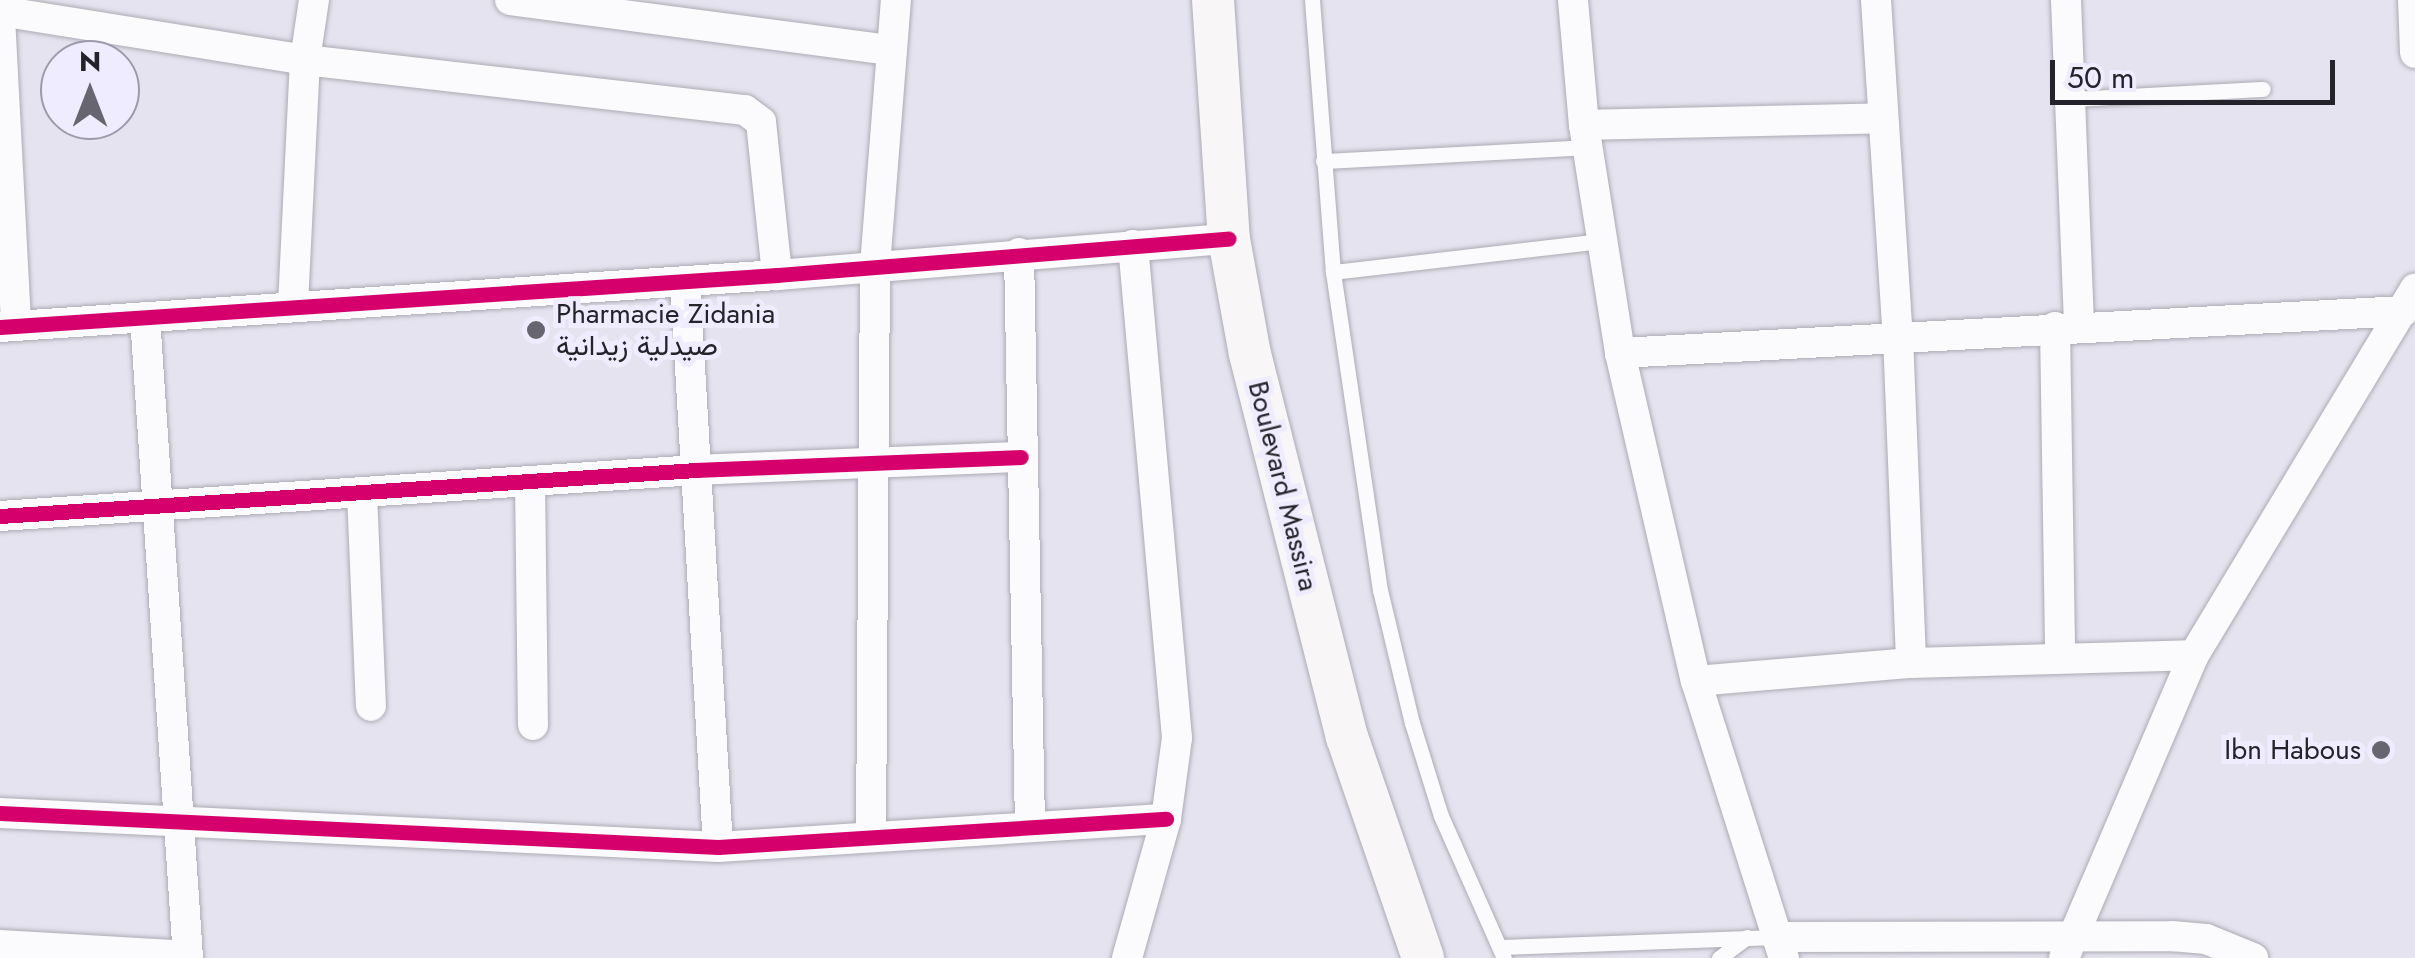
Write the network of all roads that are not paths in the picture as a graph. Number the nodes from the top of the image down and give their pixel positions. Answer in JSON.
{"nodes":[{"id":1,"x":314,"y":0,"type":"edge"},
{"id":2,"x":510,"y":0,"type":"edge"},
{"id":3,"x":896,"y":0,"type":"edge"},
{"id":4,"x":1213,"y":0,"type":"edge"},
{"id":5,"x":1312,"y":0,"type":"edge"},
{"id":6,"x":1573,"y":0,"type":"edge"},
{"id":7,"x":1876,"y":0,"type":"edge"},
{"id":8,"x":2066,"y":0,"type":"edge"},
{"id":9,"x":2412,"y":0,"type":"edge"},
{"id":10,"x":0,"y":14,"type":"edge"},
{"id":11,"x":888,"y":50,"type":"junction"},
{"id":12,"x":2415,"y":53,"type":"edge"},
{"id":13,"x":306,"y":60,"type":"junction"},
{"id":14,"x":2262,"y":89,"type":"dead end"},
{"id":15,"x":2070,"y":100,"type":"junction"},
{"id":16,"x":1882,"y":118,"type":"junction"},
{"id":17,"x":2,"y":129,"type":"edge"},
{"id":18,"x":1585,"y":136,"type":"junction"},
{"id":19,"x":1323,"y":161,"type":"junction"},
{"id":20,"x":1230,"y":239,"type":"junction"},
{"id":21,"x":1602,"y":242,"type":"junction"},
{"id":22,"x":1132,"y":245,"type":"junction"},
{"id":23,"x":1019,"y":253,"type":"junction"},
{"id":24,"x":875,"y":266,"type":"junction"},
{"id":25,"x":1333,"y":272,"type":"junction"},
{"id":26,"x":777,"y":275,"type":"junction"},
{"id":27,"x":685,"y":280,"type":"junction"},
{"id":28,"x":2410,"y":300,"type":"edge"},
{"id":29,"x":293,"y":305,"type":"junction"},
{"id":30,"x":145,"y":316,"type":"junction"},
{"id":31,"x":8,"y":326,"type":"edge"},
{"id":32,"x":2067,"y":327,"type":"junction"},
{"id":33,"x":1898,"y":336,"type":"junction"},
{"id":34,"x":1620,"y":353,"type":"junction"},
{"id":35,"x":1021,"y":456,"type":"junction"},
{"id":36,"x":873,"y":462,"type":"junction"},
{"id":37,"x":696,"y":470,"type":"junction"},
{"id":38,"x":530,"y":481,"type":"junction"},
{"id":39,"x":362,"y":492,"type":"junction"},
{"id":40,"x":155,"y":506,"type":"junction"},
{"id":41,"x":0,"y":516,"type":"edge"},
{"id":42,"x":2060,"y":655,"type":"junction"},
{"id":43,"x":2194,"y":655,"type":"junction"},
{"id":44,"x":1911,"y":663,"type":"junction"},
{"id":45,"x":1696,"y":681,"type":"junction"},
{"id":46,"x":371,"y":706,"type":"dead end"},
{"id":47,"x":534,"y":725,"type":"dead end"},
{"id":48,"x":0,"y":812,"type":"edge"},
{"id":49,"x":1166,"y":819,"type":"junction"},
{"id":50,"x":178,"y":824,"type":"junction"},
{"id":51,"x":1030,"y":826,"type":"junction"},
{"id":52,"x":871,"y":837,"type":"junction"},
{"id":53,"x":718,"y":847,"type":"junction"},
{"id":54,"x":1769,"y":944,"type":"edge"},
{"id":55,"x":0,"y":945,"type":"edge"},
{"id":56,"x":2070,"y":946,"type":"edge"},
{"id":57,"x":1502,"y":952,"type":"edge"},
{"id":58,"x":188,"y":957,"type":"edge"},
{"id":59,"x":1127,"y":958,"type":"edge"},
{"id":60,"x":1424,"y":958,"type":"edge"},
{"id":61,"x":1719,"y":958,"type":"edge"},
{"id":62,"x":2252,"y":958,"type":"edge"}],
"edges":[{"from":1,"to":13,"type":"street"},
{"from":2,"to":11,"type":"street"},
{"from":3,"to":11,"type":"street"},
{"from":4,"to":20,"type":"main road","name":"Boulevard Massira"},
{"from":5,"to":19,"type":"lane"},
{"from":6,"to":18,"type":"street"},
{"from":7,"to":16,"type":"street"},
{"from":8,"to":15,"type":"street"},
{"from":9,"to":12,"type":"street"},
{"from":10,"to":13,"type":"street"},
{"from":10,"to":17,"type":"street"},
{"from":11,"to":24,"type":"street"},
{"from":13,"to":26,"type":"street"},
{"from":13,"to":29,"type":"street"},
{"from":14,"to":15,"type":"lane"},
{"from":15,"to":32,"type":"street"},
{"from":16,"to":18,"type":"street"},
{"from":16,"to":33,"type":"street"},
{"from":17,"to":31,"type":"street"},
{"from":18,"to":19,"type":"lane"},
{"from":18,"to":21,"type":"street"},
{"from":19,"to":25,"type":"lane"},
{"from":20,"to":22,"type":"street"},
{"from":20,"to":60,"type":"main road","name":"Boulevard Massira"},
{"from":21,"to":25,"type":"lane"},
{"from":21,"to":34,"type":"street"},
{"from":22,"to":23,"type":"street"},
{"from":22,"to":49,"type":"street"},
{"from":23,"to":24,"type":"street"},
{"from":23,"to":35,"type":"street"},
{"from":24,"to":26,"type":"street"},
{"from":24,"to":36,"type":"street"},
{"from":25,"to":57,"type":"lane"},
{"from":26,"to":27,"type":"street"},
{"from":27,"to":29,"type":"street"},
{"from":27,"to":37,"type":"street"},
{"from":28,"to":32,"type":"street"},
{"from":28,"to":43,"type":"street"},
{"from":29,"to":30,"type":"street"},
{"from":30,"to":31,"type":"street"},
{"from":30,"to":40,"type":"street"},
{"from":32,"to":33,"type":"street"},
{"from":32,"to":42,"type":"street"},
{"from":33,"to":34,"type":"street"},
{"from":33,"to":44,"type":"street"},
{"from":34,"to":45,"type":"street"},
{"from":35,"to":36,"type":"street"},
{"from":35,"to":51,"type":"street"},
{"from":36,"to":37,"type":"street"},
{"from":36,"to":52,"type":"street"},
{"from":37,"to":38,"type":"street"},
{"from":37,"to":53,"type":"street"},
{"from":38,"to":39,"type":"street"},
{"from":38,"to":47,"type":"street"},
{"from":39,"to":40,"type":"street"},
{"from":39,"to":46,"type":"street"},
{"from":40,"to":41,"type":"street"},
{"from":40,"to":50,"type":"street"},
{"from":42,"to":43,"type":"street"},
{"from":42,"to":44,"type":"street"},
{"from":43,"to":56,"type":"street"},
{"from":44,"to":45,"type":"street"},
{"from":45,"to":54,"type":"street"},
{"from":48,"to":50,"type":"street"},
{"from":49,"to":51,"type":"street"},
{"from":49,"to":59,"type":"street"},
{"from":50,"to":53,"type":"street"},
{"from":50,"to":58,"type":"street"},
{"from":51,"to":52,"type":"street"},
{"from":52,"to":53,"type":"street"},
{"from":54,"to":56,"type":"street"},
{"from":54,"to":57,"type":"lane"},
{"from":54,"to":61,"type":"lane"},
{"from":55,"to":58,"type":"street"},
{"from":56,"to":62,"type":"street"}]}
